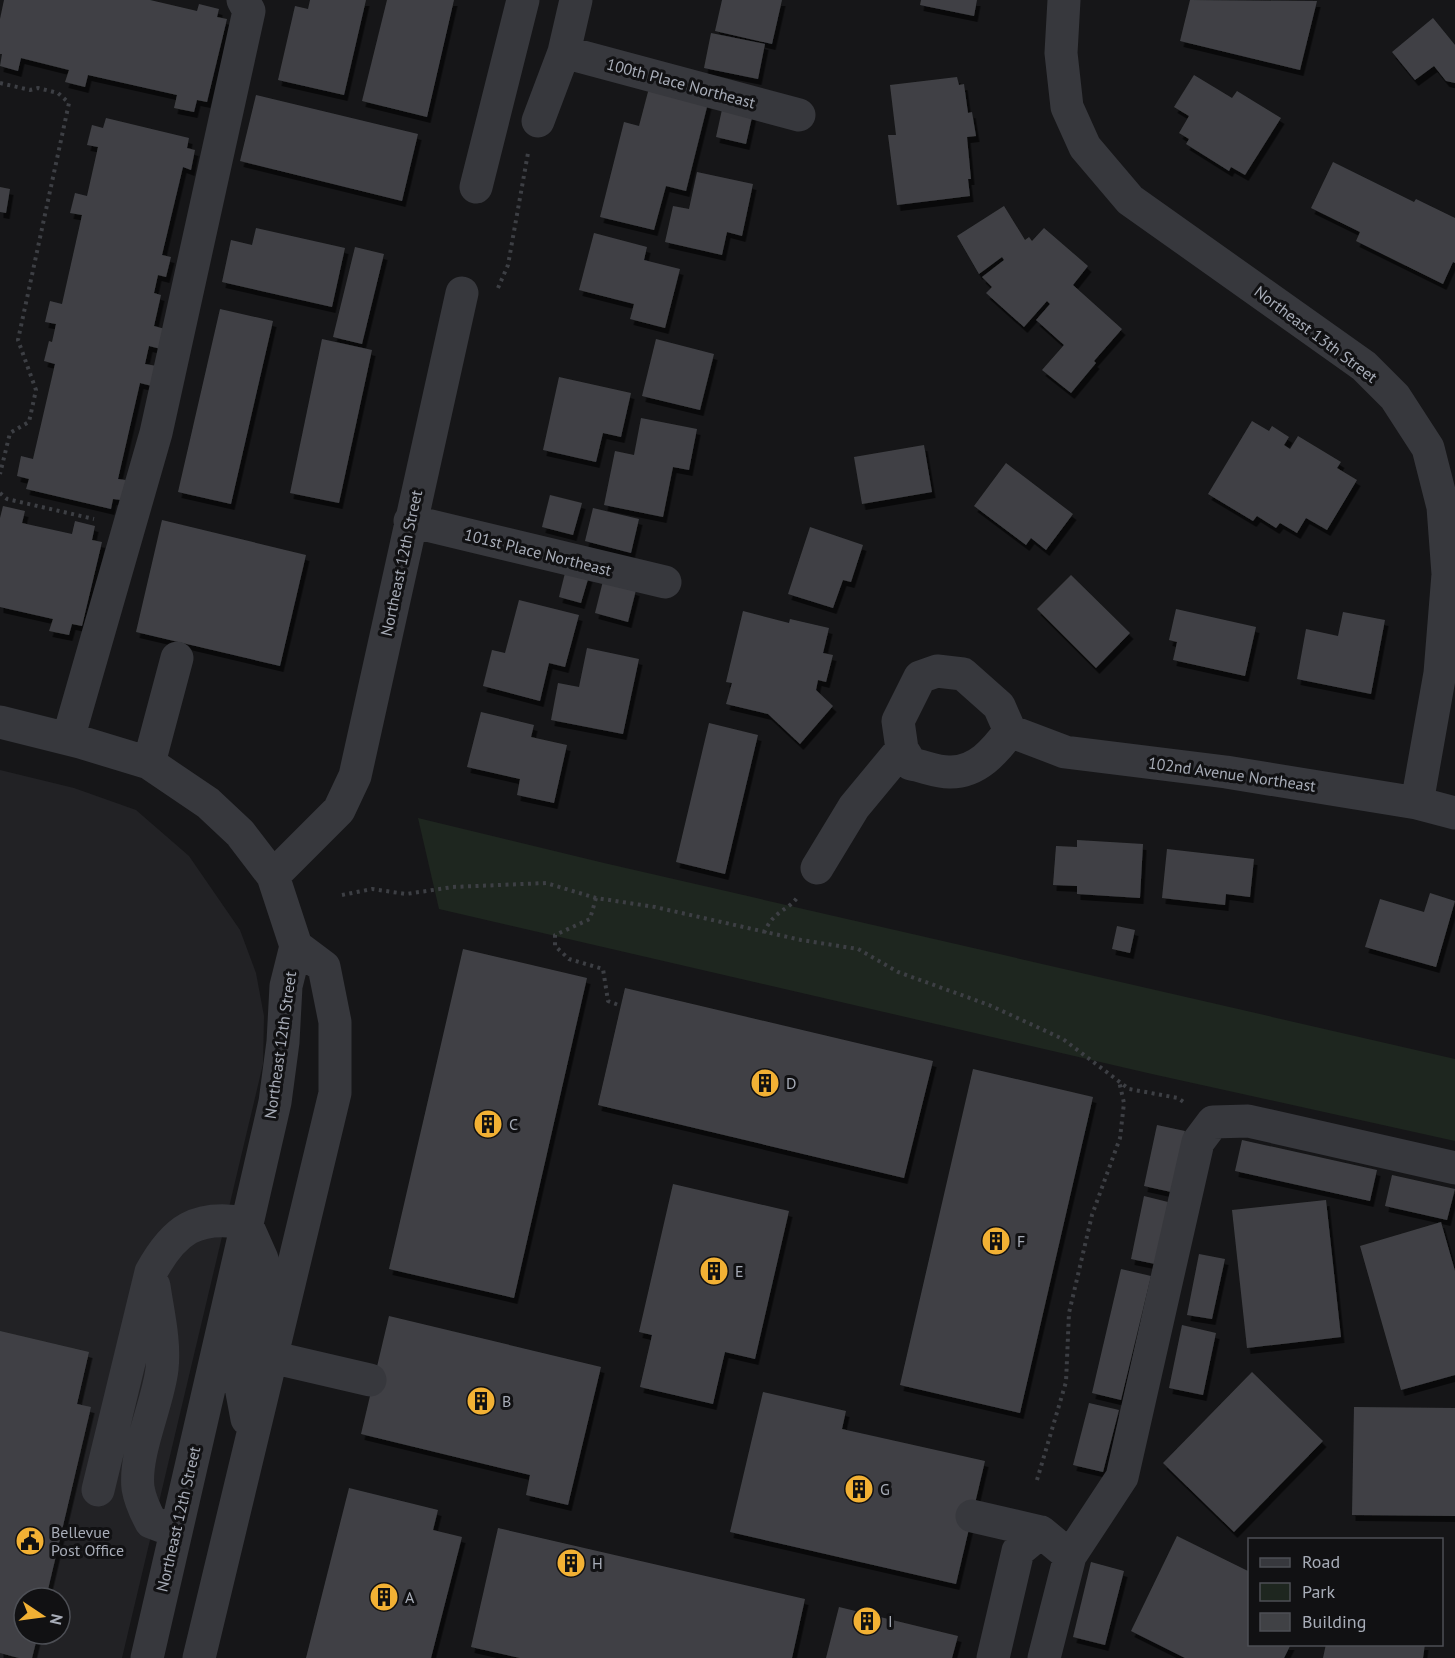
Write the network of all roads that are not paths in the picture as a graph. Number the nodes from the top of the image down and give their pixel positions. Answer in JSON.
{"nodes":[{"id":1,"x":243,"y":0,"type":"edge"},
{"id":2,"x":523,"y":0,"type":"edge"},
{"id":3,"x":576,"y":0,"type":"edge"},
{"id":4,"x":1064,"y":0,"type":"edge"},
{"id":5,"x":564,"y":51,"type":"junction"},
{"id":6,"x":799,"y":115,"type":"dead end"},
{"id":7,"x":538,"y":121,"type":"road end"},
{"id":8,"x":476,"y":187,"type":"dead end"},
{"id":9,"x":462,"y":293,"type":"dead end"},
{"id":10,"x":410,"y":521,"type":"junction"},
{"id":11,"x":665,"y":582,"type":"dead end"},
{"id":12,"x":177,"y":658,"type":"dead end"},
{"id":13,"x":0,"y":722,"type":"edge"},
{"id":14,"x":1010,"y":731,"type":"junction"},
{"id":15,"x":68,"y":739,"type":"junction"},
{"id":16,"x":902,"y":749,"type":"junction"},
{"id":17,"x":149,"y":763,"type":"junction"},
{"id":18,"x":1418,"y":803,"type":"junction"},
{"id":19,"x":1455,"y":813,"type":"edge"},
{"id":20,"x":817,"y":868,"type":"road end"},
{"id":21,"x":273,"y":876,"type":"junction"},
{"id":22,"x":296,"y":946,"type":"junction"},
{"id":23,"x":1455,"y":1168,"type":"edge"},
{"id":24,"x":246,"y":1223,"type":"junction"},
{"id":25,"x":151,"y":1272,"type":"junction"},
{"id":26,"x":271,"y":1357,"type":"junction"},
{"id":27,"x":370,"y":1380,"type":"dead end"},
{"id":28,"x":251,"y":1440,"type":"junction"},
{"id":29,"x":98,"y":1490,"type":"dead end"},
{"id":30,"x":972,"y":1516,"type":"dead end"},
{"id":31,"x":175,"y":1531,"type":"junction"},
{"id":32,"x":1041,"y":1532,"type":"junction"},
{"id":33,"x":1070,"y":1556,"type":"junction"},
{"id":34,"x":147,"y":1658,"type":"edge"},
{"id":35,"x":199,"y":1658,"type":"edge"},
{"id":36,"x":993,"y":1658,"type":"edge"},
{"id":37,"x":1044,"y":1658,"type":"edge"}],
"edges":[{"from":1,"to":15,"type":"street"},
{"from":2,"to":8,"type":"street"},
{"from":3,"to":5,"type":"street"},
{"from":4,"to":18,"type":"street","name":"Northeast 13th Street"},
{"from":5,"to":6,"type":"street","name":"100th Place Northeast"},
{"from":5,"to":7,"type":"street"},
{"from":9,"to":10,"type":"street","name":"Northeast 12th Street"},
{"from":10,"to":11,"type":"street","name":"101st Place Northeast"},
{"from":10,"to":21,"type":"street","name":"Northeast 12th Street"},
{"from":12,"to":17,"type":"street"},
{"from":13,"to":15,"type":"street"},
{"from":14,"to":16,"type":"street"},
{"from":14,"to":16,"type":"street"},
{"from":14,"to":18,"type":"street","name":"102nd Avenue Northeast"},
{"from":15,"to":17,"type":"street"},
{"from":16,"to":20,"type":"street"},
{"from":17,"to":21,"type":"street"},
{"from":18,"to":19,"type":"street","name":"102nd Avenue Northeast"},
{"from":21,"to":22,"type":"street"},
{"from":22,"to":24,"type":"street","name":"Northeast 12th Street"},
{"from":22,"to":26,"type":"street","name":"Northeast 12th Street"},
{"from":23,"to":33,"type":"street"},
{"from":24,"to":25,"type":"street"},
{"from":24,"to":28,"type":"street"},
{"from":24,"to":31,"type":"street","name":"Northeast 12th Street"},
{"from":25,"to":29,"type":"street"},
{"from":25,"to":31,"type":"street"},
{"from":26,"to":27,"type":"street"},
{"from":26,"to":28,"type":"street","name":"Northeast 12th Street"},
{"from":28,"to":35,"type":"street","name":"Northeast 12th Street"},
{"from":30,"to":32,"type":"street"},
{"from":31,"to":34,"type":"street","name":"Northeast 12th Street"},
{"from":32,"to":33,"type":"street"},
{"from":32,"to":36,"type":"street"},
{"from":33,"to":37,"type":"street"}]}
